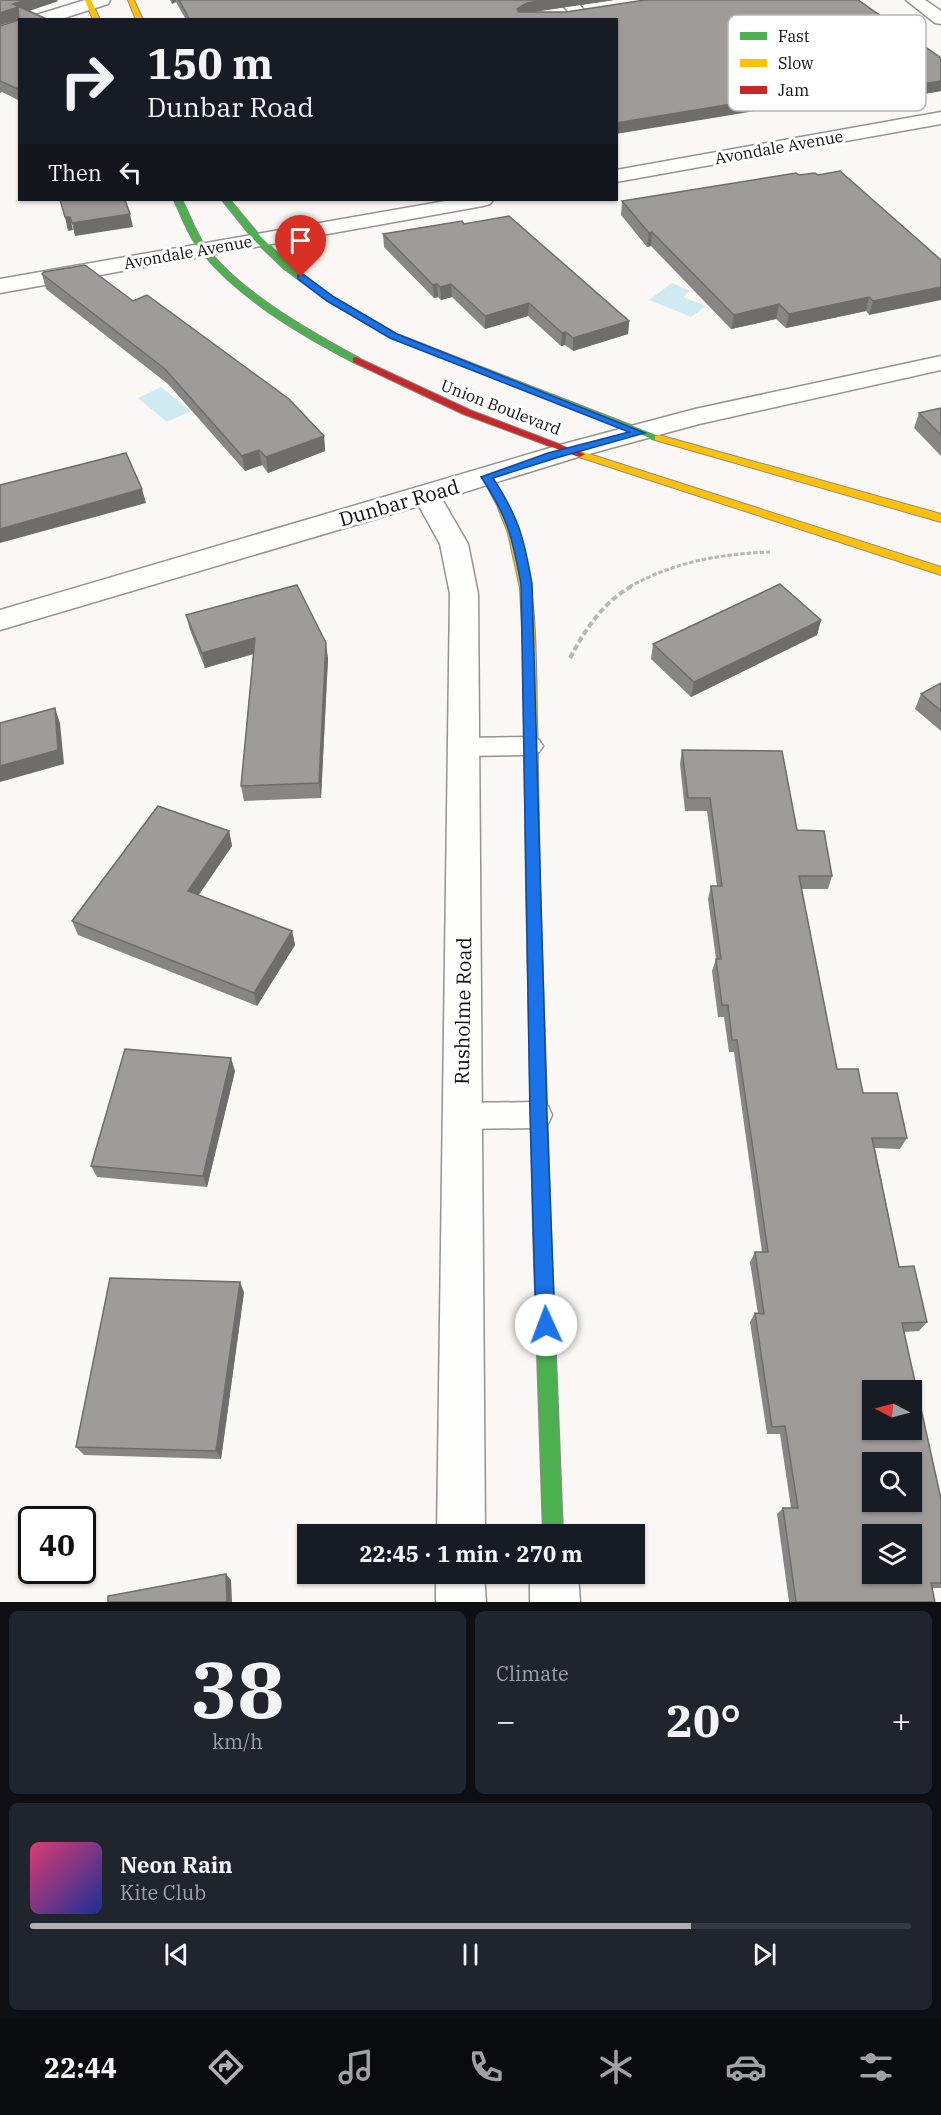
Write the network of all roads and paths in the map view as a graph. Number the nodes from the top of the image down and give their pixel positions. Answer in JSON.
{"nodes":[{"id":1,"x":130,"y":0,"type":"edge"},
{"id":2,"x":914,"y":0,"type":"edge"},
{"id":3,"x":93,"y":1,"type":"edge"},
{"id":4,"x":562,"y":8,"type":"edge"},
{"id":5,"x":600,"y":9,"type":"edge"},
{"id":6,"x":45,"y":18,"type":"edge"},
{"id":7,"x":97,"y":18,"type":"edge"},
{"id":8,"x":139,"y":18,"type":"edge"},
{"id":9,"x":941,"y":18,"type":"edge"},
{"id":10,"x":941,"y":118,"type":"edge"},
{"id":11,"x":618,"y":176,"type":"edge"},
{"id":12,"x":178,"y":201,"type":"edge"},
{"id":13,"x":227,"y":201,"type":"edge"},
{"id":14,"x":477,"y":201,"type":"edge"},
{"id":15,"x":258,"y":239,"type":"junction"},
{"id":16,"x":204,"y":249,"type":"junction"},
{"id":17,"x":0,"y":286,"type":"edge"},
{"id":18,"x":941,"y":363,"type":"edge"},
{"id":19,"x":640,"y":433,"type":"junction"},
{"id":20,"x":569,"y":451,"type":"junction"},
{"id":21,"x":487,"y":477,"type":"junction"},
{"id":22,"x":426,"y":495,"type":"junction"},
{"id":23,"x":941,"y":518,"type":"edge"},
{"id":24,"x":777,"y":552,"type":"dead end"},
{"id":25,"x":941,"y":571,"type":"edge"},
{"id":26,"x":0,"y":620,"type":"edge"},
{"id":27,"x":568,"y":664,"type":"dead end"},
{"id":28,"x":531,"y":746,"type":"junction"},
{"id":29,"x":465,"y":747,"type":"junction"},
{"id":30,"x":538,"y":1115,"type":"junction"},
{"id":31,"x":462,"y":1116,"type":"junction"},
{"id":32,"x":461,"y":1524,"type":"edge"},
{"id":33,"x":553,"y":1524,"type":"edge"},
{"id":34,"x":460,"y":1584,"type":"edge"},
{"id":35,"x":554,"y":1584,"type":"edge"},
{"id":36,"x":461,"y":1602,"type":"edge"},
{"id":37,"x":555,"y":1602,"type":"edge"}],
"edges":[{"from":1,"to":8,"type":"street"},
{"from":2,"to":9,"type":"street"},
{"from":3,"to":6,"type":"street"},
{"from":3,"to":7,"type":"street"},
{"from":4,"to":5,"type":"street"},
{"from":10,"to":11,"type":"street","name":"Avondale Avenue"},
{"from":12,"to":16,"type":"street","name":"Union Boulevard"},
{"from":13,"to":15,"type":"street","name":"Union Boulevard"},
{"from":14,"to":15,"type":"street","name":"Avondale Avenue"},
{"from":15,"to":16,"type":"street","name":"Avondale Avenue"},
{"from":15,"to":19,"type":"street","name":"Union Boulevard"},
{"from":16,"to":17,"type":"street","name":"Avondale Avenue"},
{"from":16,"to":20,"type":"street","name":"Union Boulevard"},
{"from":18,"to":19,"type":"street","name":"Dunbar Road"},
{"from":19,"to":20,"type":"street","name":"Dunbar Road"},
{"from":19,"to":23,"type":"street","name":"Union Boulevard"},
{"from":20,"to":21,"type":"street","name":"Dunbar Road"},
{"from":20,"to":25,"type":"street","name":"Union Boulevard"},
{"from":21,"to":22,"type":"street","name":"Dunbar Road"},
{"from":21,"to":28,"type":"street"},
{"from":22,"to":26,"type":"street","name":"Dunbar Road"},
{"from":22,"to":29,"type":"street","name":"Rusholme Road"},
{"from":24,"to":27,"type":"path"},
{"from":28,"to":29,"type":"lane"},
{"from":28,"to":30,"type":"street"},
{"from":29,"to":31,"type":"street","name":"Rusholme Road"},
{"from":30,"to":31,"type":"lane"},
{"from":30,"to":33,"type":"street"},
{"from":31,"to":32,"type":"street","name":"Rusholme Road"},
{"from":34,"to":36,"type":"street"},
{"from":35,"to":37,"type":"street"}]}
